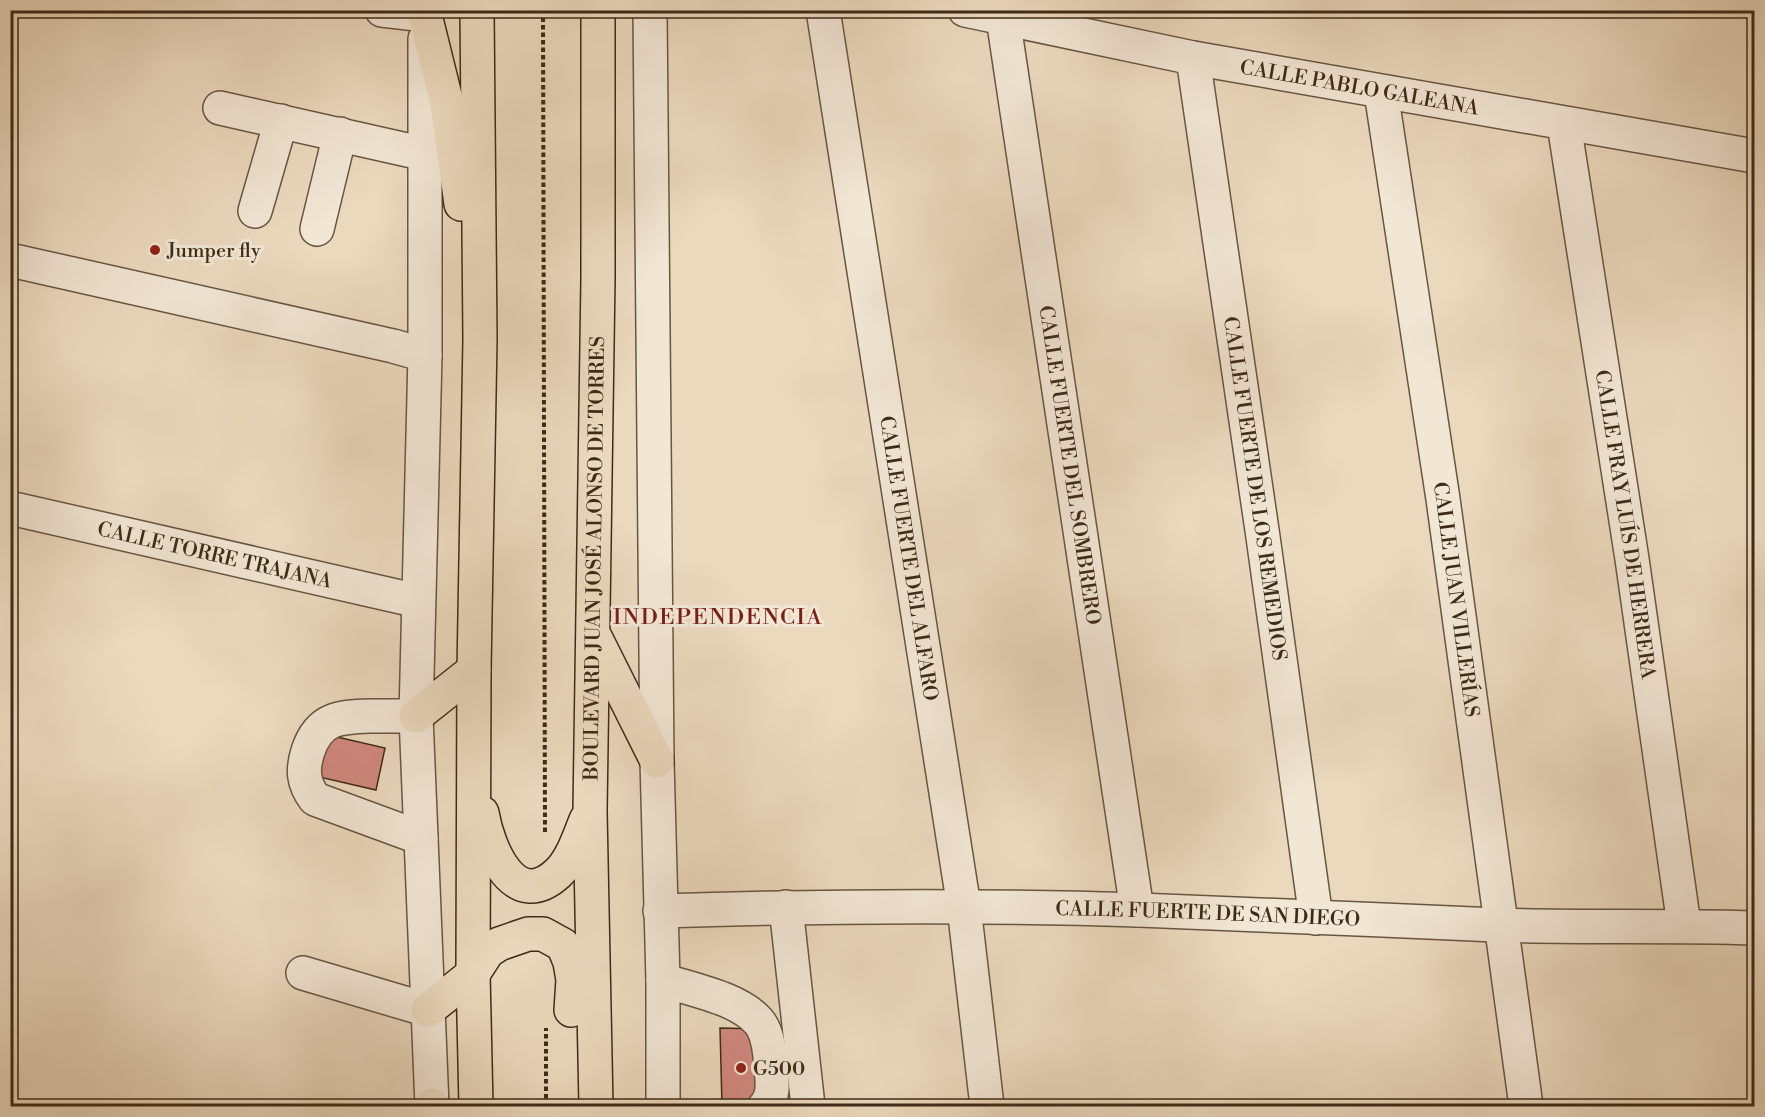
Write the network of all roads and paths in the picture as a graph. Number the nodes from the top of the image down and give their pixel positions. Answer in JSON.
{"nodes":[{"id":1,"x":382,"y":10,"type":"edge"},
{"id":2,"x":477,"y":10,"type":"edge"},
{"id":3,"x":543,"y":10,"type":"edge"},
{"id":4,"x":598,"y":10,"type":"edge"},
{"id":5,"x":650,"y":10,"type":"edge"},
{"id":6,"x":823,"y":10,"type":"edge"},
{"id":7,"x":965,"y":10,"type":"edge"},
{"id":8,"x":425,"y":13,"type":"edge"},
{"id":9,"x":1003,"y":18,"type":"junction"},
{"id":10,"x":1193,"y":58,"type":"junction"},
{"id":11,"x":1381,"y":93,"type":"junction"},
{"id":12,"x":220,"y":108,"type":"dead end"},
{"id":13,"x":281,"y":121,"type":"junction"},
{"id":14,"x":1564,"y":124,"type":"junction"},
{"id":15,"x":340,"y":135,"type":"junction"},
{"id":16,"x":425,"y":154,"type":"junction"},
{"id":17,"x":1755,"y":156,"type":"edge"},
{"id":18,"x":255,"y":211,"type":"dead end"},
{"id":19,"x":317,"y":229,"type":"dead end"},
{"id":20,"x":10,"y":260,"type":"edge"},
{"id":21,"x":480,"y":339,"type":"junction"},
{"id":22,"x":425,"y":356,"type":"junction"},
{"id":23,"x":10,"y":508,"type":"edge"},
{"id":24,"x":418,"y":602,"type":"junction"},
{"id":25,"x":593,"y":634,"type":"junction"},
{"id":26,"x":474,"y":670,"type":"junction"},
{"id":27,"x":416,"y":716,"type":"junction"},
{"id":28,"x":657,"y":761,"type":"junction"},
{"id":29,"x":474,"y":763,"type":"junction"},
{"id":30,"x":590,"y":811,"type":"junction"},
{"id":31,"x":422,"y":838,"type":"junction"},
{"id":32,"x":545,"y":882,"type":"junction"},
{"id":33,"x":786,"y":907,"type":"junction"},
{"id":34,"x":964,"y":907,"type":"junction"},
{"id":35,"x":1137,"y":910,"type":"junction"},
{"id":36,"x":660,"y":911,"type":"junction"},
{"id":37,"x":1316,"y":918,"type":"junction"},
{"id":38,"x":1501,"y":925,"type":"junction"},
{"id":39,"x":1684,"y":925,"type":"junction"},
{"id":40,"x":1755,"y":928,"type":"edge"},
{"id":41,"x":303,"y":973,"type":"dead end"},
{"id":42,"x":473,"y":974,"type":"junction"},
{"id":43,"x":663,"y":980,"type":"junction"},
{"id":44,"x":428,"y":1010,"type":"junction"},
{"id":45,"x":546,"y":1027,"type":"dead end"},
{"id":46,"x":432,"y":1106,"type":"edge"},
{"id":47,"x":476,"y":1107,"type":"edge"},
{"id":48,"x":546,"y":1107,"type":"edge"},
{"id":49,"x":584,"y":1107,"type":"edge"},
{"id":50,"x":596,"y":1107,"type":"edge"},
{"id":51,"x":663,"y":1107,"type":"edge"},
{"id":52,"x":765,"y":1107,"type":"edge"},
{"id":53,"x":808,"y":1107,"type":"edge"},
{"id":54,"x":987,"y":1107,"type":"edge"},
{"id":55,"x":1526,"y":1107,"type":"edge"}],
"edges":[{"from":1,"to":8,"type":"street"},
{"from":2,"to":21,"type":"main road"},
{"from":3,"to":32,"type":"path"},
{"from":4,"to":25,"type":"main road","name":"BOULEVARD JUAN JOSÉ ALONSO DE TORRES"},
{"from":5,"to":28,"type":"street"},
{"from":6,"to":34,"type":"street","name":"CALLE FUERTE DEL ALFARO"},
{"from":7,"to":9,"type":"street","name":"CALLE PABLO GALEANA"},
{"from":8,"to":16,"type":"street"},
{"from":8,"to":21,"type":"main road"},
{"from":9,"to":10,"type":"street","name":"CALLE PABLO GALEANA"},
{"from":9,"to":35,"type":"street","name":"CALLE FUERTE DEL SOMBRERO"},
{"from":10,"to":11,"type":"street","name":"CALLE PABLO GALEANA"},
{"from":10,"to":37,"type":"street","name":"CALLE FUERTE DE LOS REMEDIOS"},
{"from":11,"to":14,"type":"street","name":"CALLE PABLO GALEANA"},
{"from":11,"to":38,"type":"street","name":"CALLE JUAN VILLERÍAS"},
{"from":12,"to":13,"type":"street"},
{"from":13,"to":15,"type":"street"},
{"from":13,"to":18,"type":"street"},
{"from":14,"to":17,"type":"street","name":"CALLE PABLO GALEANA"},
{"from":14,"to":39,"type":"street","name":"CALLE FRAY LUÍS DE HERRERA"},
{"from":15,"to":16,"type":"street"},
{"from":15,"to":19,"type":"street"},
{"from":16,"to":22,"type":"street"},
{"from":20,"to":22,"type":"street"},
{"from":21,"to":26,"type":"main road"},
{"from":22,"to":24,"type":"street"},
{"from":23,"to":24,"type":"street","name":"CALLE TORRE TRAJANA"},
{"from":24,"to":27,"type":"street"},
{"from":25,"to":28,"type":"main road"},
{"from":25,"to":30,"type":"main road","name":"BOULEVARD JUAN JOSÉ ALONSO DE TORRES"},
{"from":26,"to":27,"type":"main road"},
{"from":26,"to":29,"type":"main road"},
{"from":27,"to":31,"type":"street"},
{"from":27,"to":31,"type":"street"},
{"from":28,"to":36,"type":"street"},
{"from":29,"to":32,"type":"main road"},
{"from":29,"to":42,"type":"main road"},
{"from":30,"to":32,"type":"main road"},
{"from":30,"to":50,"type":"main road","name":"BOULEVARD JUAN JOSÉ ALONSO DE TORRES"},
{"from":31,"to":44,"type":"street"},
{"from":33,"to":34,"type":"street","name":"CALLE FUERTE DE SAN DIEGO"},
{"from":33,"to":36,"type":"street","name":"CALLE FUERTE DE SAN DIEGO"},
{"from":33,"to":53,"type":"street"},
{"from":34,"to":35,"type":"street","name":"CALLE FUERTE DE SAN DIEGO"},
{"from":34,"to":54,"type":"street","name":"CALLE FUERTE DEL ALFARO"},
{"from":35,"to":37,"type":"street","name":"CALLE FUERTE DE SAN DIEGO"},
{"from":36,"to":43,"type":"street"},
{"from":37,"to":38,"type":"street","name":"CALLE FUERTE DE SAN DIEGO"},
{"from":38,"to":39,"type":"street","name":"CALLE FUERTE DE SAN DIEGO"},
{"from":38,"to":55,"type":"street","name":"CALLE JUAN VILLERÍAS"},
{"from":39,"to":40,"type":"street","name":"CALLE FUERTE DE SAN DIEGO"},
{"from":41,"to":44,"type":"street"},
{"from":42,"to":44,"type":"main road"},
{"from":42,"to":47,"type":"main road"},
{"from":42,"to":49,"type":"main road"},
{"from":43,"to":51,"type":"street"},
{"from":43,"to":52,"type":"street"},
{"from":44,"to":46,"type":"street"},
{"from":45,"to":48,"type":"path"}]}
